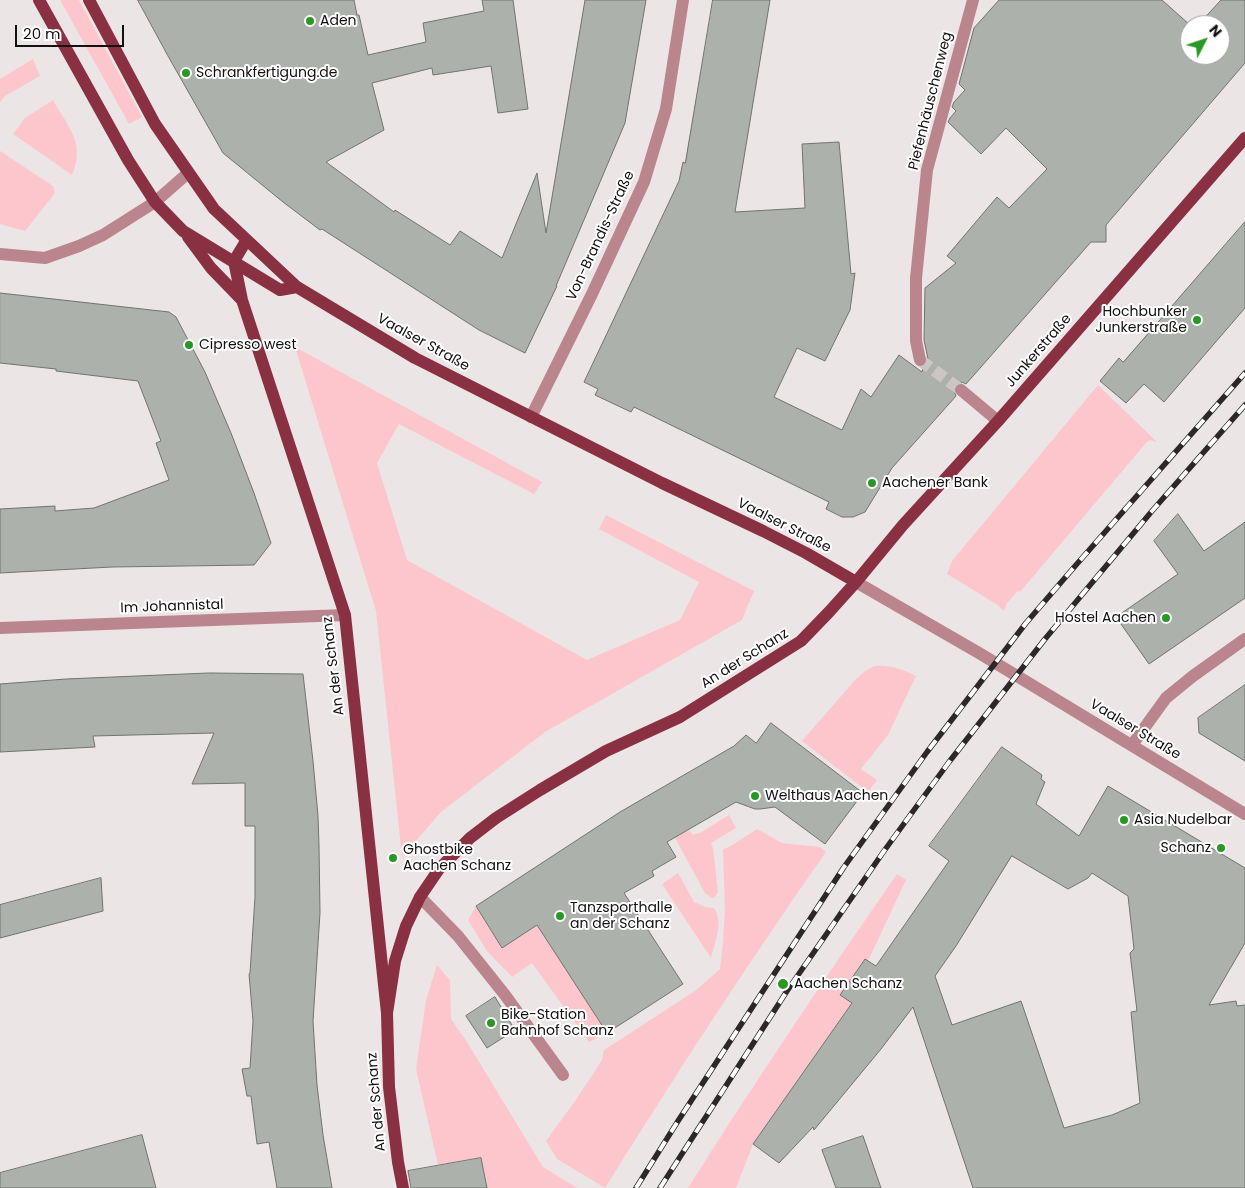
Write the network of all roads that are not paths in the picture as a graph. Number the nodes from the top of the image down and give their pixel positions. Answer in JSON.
{"nodes":[{"id":1,"x":39,"y":0,"type":"edge"},
{"id":2,"x":89,"y":0,"type":"edge"},
{"id":3,"x":682,"y":0,"type":"edge"},
{"id":4,"x":973,"y":0,"type":"edge"},
{"id":5,"x":1245,"y":138,"type":"edge"},
{"id":6,"x":188,"y":173,"type":"junction"},
{"id":7,"x":155,"y":202,"type":"junction"},
{"id":8,"x":183,"y":231,"type":"junction"},
{"id":9,"x":246,"y":241,"type":"junction"},
{"id":10,"x":0,"y":254,"type":"edge"},
{"id":11,"x":234,"y":261,"type":"junction"},
{"id":12,"x":297,"y":287,"type":"junction"},
{"id":13,"x":242,"y":300,"type":"junction"},
{"id":14,"x":920,"y":360,"type":"tunnel mouth"},
{"id":15,"x":961,"y":390,"type":"tunnel mouth"},
{"id":16,"x":530,"y":417,"type":"junction"},
{"id":17,"x":998,"y":421,"type":"junction"},
{"id":18,"x":856,"y":582,"type":"junction"},
{"id":19,"x":345,"y":615,"type":"junction"},
{"id":20,"x":0,"y":628,"type":"edge"},
{"id":21,"x":1245,"y":639,"type":"edge"},
{"id":22,"x":1132,"y":745,"type":"junction"},
{"id":23,"x":1245,"y":814,"type":"edge"},
{"id":24,"x":420,"y":897,"type":"junction"},
{"id":25,"x":387,"y":1012,"type":"junction"},
{"id":26,"x":563,"y":1075,"type":"dead end"},
{"id":27,"x":403,"y":1188,"type":"edge"}],
"edges":[{"from":1,"to":7,"type":"main road","name":"Vaalser Straße"},
{"from":2,"to":6,"type":"main road","name":"Vaalser Straße"},
{"from":3,"to":16,"type":"street","name":"Von-Brandis-Straße"},
{"from":4,"to":14,"type":"street","name":"Piefenhäuschenweg"},
{"from":5,"to":17,"type":"main road","name":"Junkerstraße"},
{"from":6,"to":7,"type":"street"},
{"from":6,"to":9,"type":"main road","name":"Vaalser Straße"},
{"from":7,"to":8,"type":"main road","name":"Vaalser Straße"},
{"from":7,"to":10,"type":"street"},
{"from":8,"to":11,"type":"main road","name":"Vaalser Straße"},
{"from":8,"to":13,"type":"main road","name":"An der Schanz"},
{"from":9,"to":11,"type":"main road"},
{"from":9,"to":12,"type":"main road","name":"Vaalser Straße"},
{"from":11,"to":12,"type":"main road","name":"Vaalser Straße"},
{"from":11,"to":13,"type":"main road","name":"An der Schanz"},
{"from":12,"to":16,"type":"main road","name":"Vaalser Straße"},
{"from":13,"to":19,"type":"main road","name":"An der Schanz"},
{"from":15,"to":17,"type":"street"},
{"from":16,"to":18,"type":"main road","name":"Vaalser Straße"},
{"from":17,"to":18,"type":"main road","name":"Junkerstraße"},
{"from":18,"to":22,"type":"street","name":"Vaalser Straße"},
{"from":18,"to":24,"type":"main road","name":"An der Schanz"},
{"from":19,"to":20,"type":"street","name":"Im Johannistal"},
{"from":19,"to":25,"type":"main road","name":"An der Schanz"},
{"from":21,"to":22,"type":"street"},
{"from":22,"to":23,"type":"street","name":"Vaalser Straße"},
{"from":24,"to":25,"type":"main road","name":"An der Schanz"},
{"from":24,"to":26,"type":"street"},
{"from":25,"to":27,"type":"main road","name":"An der Schanz"}]}
